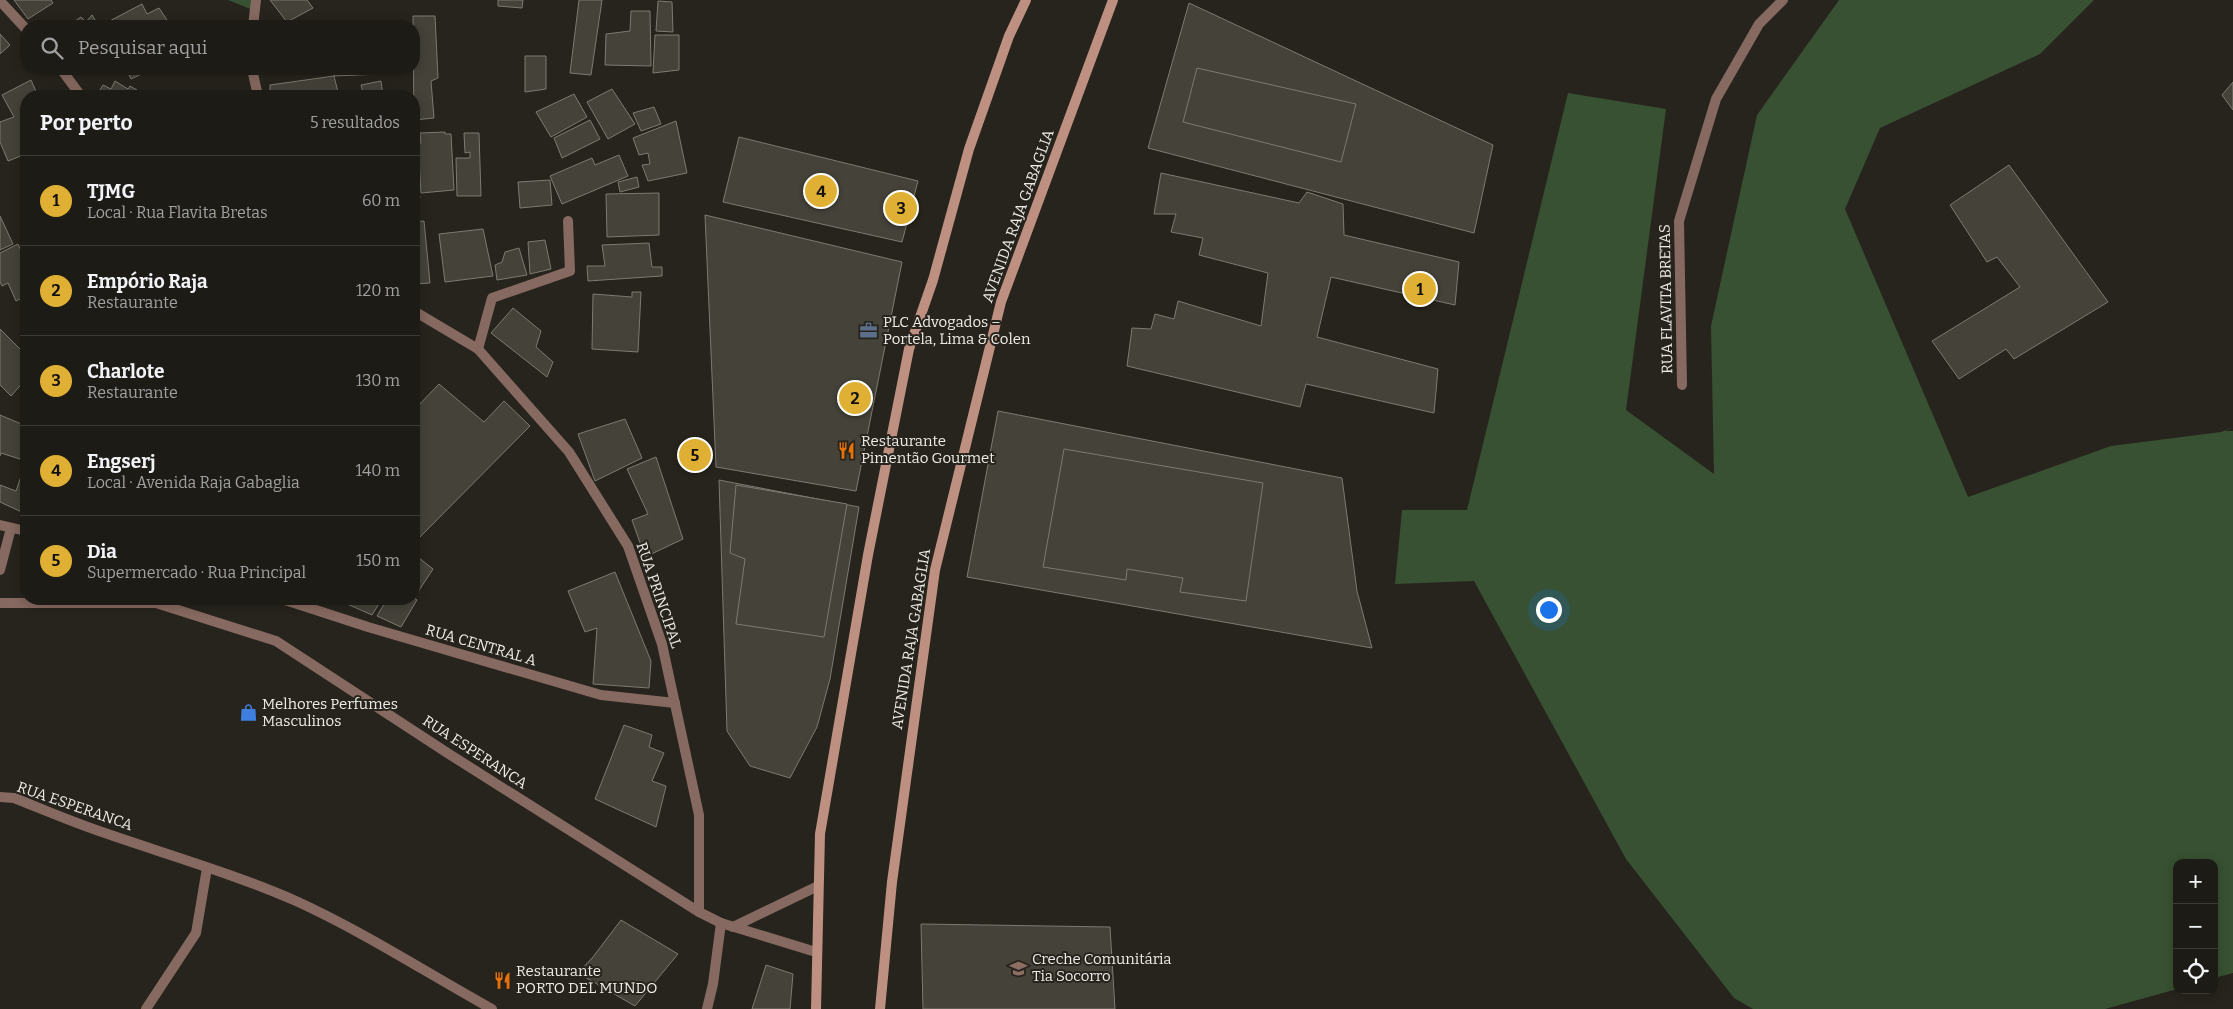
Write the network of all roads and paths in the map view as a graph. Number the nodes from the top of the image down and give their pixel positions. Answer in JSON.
{"nodes":[{"id":1,"x":249,"y":0,"type":"edge"},
{"id":2,"x":1026,"y":0,"type":"edge"},
{"id":3,"x":1113,"y":0,"type":"edge"},
{"id":4,"x":1783,"y":0,"type":"edge"},
{"id":5,"x":0,"y":1,"type":"edge"},
{"id":6,"x":255,"y":5,"type":"edge"},
{"id":7,"x":254,"y":20,"type":"edge"},
{"id":8,"x":20,"y":23,"type":"edge"},
{"id":9,"x":66,"y":75,"type":"edge"},
{"id":10,"x":253,"y":75,"type":"edge"},
{"id":11,"x":77,"y":90,"type":"edge"},
{"id":12,"x":257,"y":90,"type":"edge"},
{"id":13,"x":568,"y":221,"type":"dead end"},
{"id":14,"x":420,"y":315,"type":"edge"},
{"id":15,"x":478,"y":350,"type":"junction"},
{"id":16,"x":1682,"y":385,"type":"dead end"},
{"id":17,"x":0,"y":525,"type":"edge"},
{"id":18,"x":11,"y":528,"type":"junction"},
{"id":19,"x":20,"y":530,"type":"edge"},
{"id":20,"x":0,"y":570,"type":"edge"},
{"id":21,"x":0,"y":603,"type":"edge"},
{"id":22,"x":20,"y":603,"type":"edge"},
{"id":23,"x":162,"y":605,"type":"edge"},
{"id":24,"x":300,"y":605,"type":"edge"},
{"id":25,"x":675,"y":703,"type":"junction"},
{"id":26,"x":0,"y":797,"type":"edge"},
{"id":27,"x":207,"y":868,"type":"junction"},
{"id":28,"x":818,"y":886,"type":"junction"},
{"id":29,"x":699,"y":912,"type":"junction"},
{"id":30,"x":721,"y":923,"type":"junction"},
{"id":31,"x":733,"y":926,"type":"junction"},
{"id":32,"x":816,"y":952,"type":"junction"},
{"id":33,"x":146,"y":1009,"type":"edge"},
{"id":34,"x":492,"y":1009,"type":"edge"},
{"id":35,"x":707,"y":1009,"type":"edge"},
{"id":36,"x":816,"y":1009,"type":"edge"},
{"id":37,"x":880,"y":1009,"type":"edge"}],
"edges":[{"from":1,"to":6,"type":"street"},
{"from":2,"to":28,"type":"main road"},
{"from":3,"to":37,"type":"main road","name":"AVENIDA RAJA GABAGLIA"},
{"from":4,"to":16,"type":"street","name":"RUA FLAVITA BRETAS"},
{"from":5,"to":8,"type":"street"},
{"from":6,"to":7,"type":"street"},
{"from":9,"to":11,"type":"street"},
{"from":10,"to":12,"type":"street"},
{"from":13,"to":15,"type":"street"},
{"from":14,"to":15,"type":"street","name":"RUA PRINCIPAL"},
{"from":15,"to":25,"type":"street","name":"RUA PRINCIPAL"},
{"from":17,"to":18,"type":"street"},
{"from":18,"to":19,"type":"street"},
{"from":18,"to":20,"type":"street"},
{"from":21,"to":22,"type":"street","name":"RUA ESPERANCA"},
{"from":23,"to":29,"type":"street","name":"RUA ESPERANCA"},
{"from":24,"to":25,"type":"street","name":"RUA CENTRAL A"},
{"from":25,"to":29,"type":"street","name":"RUA PRINCIPAL"},
{"from":26,"to":27,"type":"street","name":"RUA ESPERANCA"},
{"from":27,"to":33,"type":"street"},
{"from":27,"to":34,"type":"street","name":"RUA ESPERANCA"},
{"from":28,"to":31,"type":"street"},
{"from":28,"to":32,"type":"main road"},
{"from":29,"to":30,"type":"street","name":"RUA ESPERANCA"},
{"from":30,"to":31,"type":"street","name":"RUA ESPERANCA"},
{"from":30,"to":35,"type":"street"},
{"from":31,"to":32,"type":"street","name":"RUA ESPERANCA"},
{"from":32,"to":36,"type":"main road"}]}
